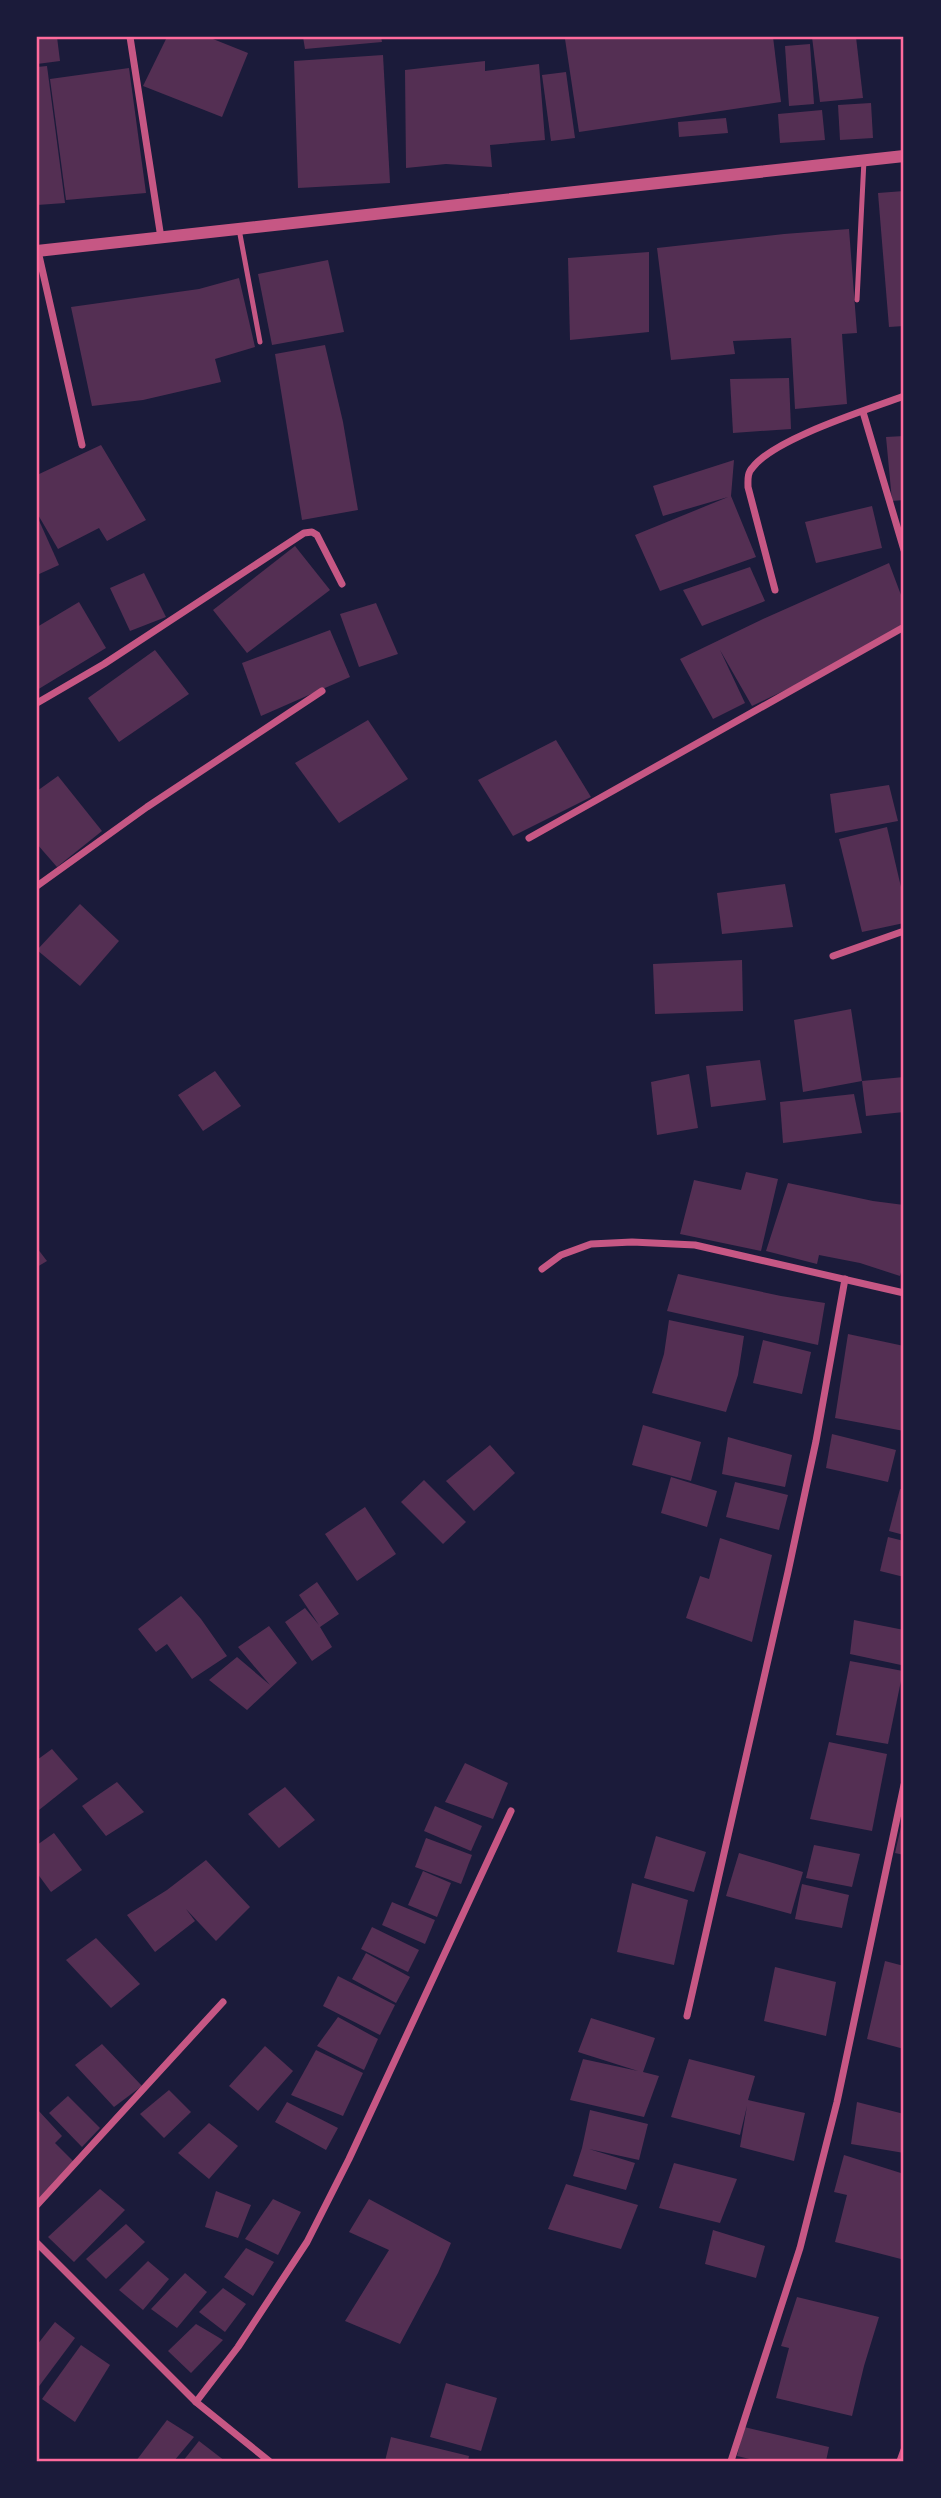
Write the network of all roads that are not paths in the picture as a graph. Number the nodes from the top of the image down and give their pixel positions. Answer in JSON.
{"nodes":[{"id":1,"x":130,"y":37,"type":"edge"},
{"id":2,"x":904,"y":156,"type":"edge"},
{"id":3,"x":864,"y":160,"type":"junction"},
{"id":4,"x":239,"y":229,"type":"junction"},
{"id":5,"x":161,"y":238,"type":"junction"},
{"id":6,"x":37,"y":251,"type":"edge"},
{"id":7,"x":857,"y":300,"type":"dead end"},
{"id":8,"x":260,"y":342,"type":"dead end"},
{"id":9,"x":904,"y":396,"type":"edge"},
{"id":10,"x":863,"y":412,"type":"junction"},
{"id":11,"x":82,"y":445,"type":"dead end"},
{"id":12,"x":904,"y":550,"type":"edge"},
{"id":13,"x":342,"y":584,"type":"dead end"},
{"id":14,"x":775,"y":590,"type":"dead end"},
{"id":15,"x":904,"y":628,"type":"edge"},
{"id":16,"x":322,"y":691,"type":"dead end"},
{"id":17,"x":37,"y":703,"type":"edge"},
{"id":18,"x":529,"y":838,"type":"dead end"},
{"id":19,"x":37,"y":886,"type":"edge"},
{"id":20,"x":904,"y":931,"type":"edge"},
{"id":21,"x":833,"y":956,"type":"dead end"},
{"id":22,"x":542,"y":1269,"type":"dead end"},
{"id":23,"x":845,"y":1279,"type":"junction"},
{"id":24,"x":904,"y":1293,"type":"edge"},
{"id":25,"x":904,"y":1785,"type":"edge"},
{"id":26,"x":511,"y":1811,"type":"dead end"},
{"id":27,"x":223,"y":2002,"type":"dead end"},
{"id":28,"x":687,"y":2016,"type":"dead end"},
{"id":29,"x":37,"y":2205,"type":"edge"},
{"id":30,"x":37,"y":2243,"type":"edge"},
{"id":31,"x":196,"y":2402,"type":"junction"},
{"id":32,"x":904,"y":2450,"type":"edge"},
{"id":33,"x":268,"y":2461,"type":"edge"},
{"id":34,"x":731,"y":2461,"type":"edge"},
{"id":35,"x":900,"y":2461,"type":"edge"}],
"edges":[{"from":1,"to":5,"type":"street"},
{"from":2,"to":3,"type":"street"},
{"from":3,"to":4,"type":"street"},
{"from":3,"to":7,"type":"lane"},
{"from":4,"to":5,"type":"street"},
{"from":4,"to":8,"type":"lane"},
{"from":5,"to":6,"type":"street"},
{"from":6,"to":11,"type":"street"},
{"from":9,"to":10,"type":"street"},
{"from":10,"to":12,"type":"street"},
{"from":10,"to":14,"type":"street"},
{"from":13,"to":17,"type":"street"},
{"from":15,"to":18,"type":"street"},
{"from":16,"to":19,"type":"street"},
{"from":20,"to":21,"type":"street"},
{"from":22,"to":23,"type":"street"},
{"from":23,"to":24,"type":"street"},
{"from":23,"to":28,"type":"street"},
{"from":25,"to":34,"type":"street"},
{"from":26,"to":31,"type":"street"},
{"from":27,"to":29,"type":"street"},
{"from":30,"to":31,"type":"street"},
{"from":31,"to":33,"type":"street"},
{"from":32,"to":35,"type":"street"}]}
